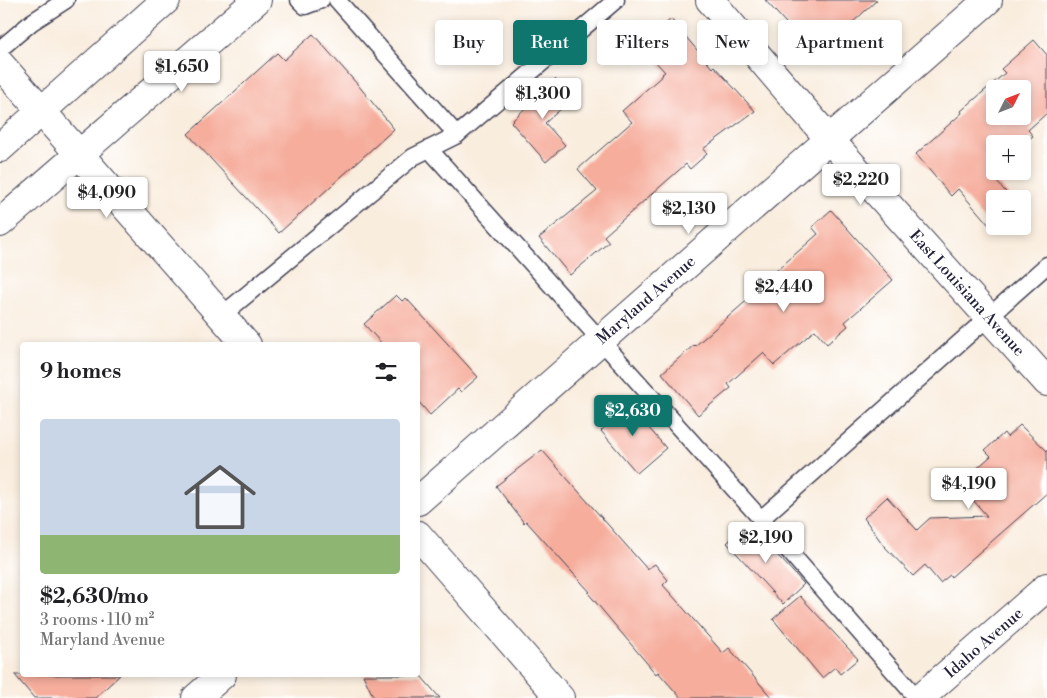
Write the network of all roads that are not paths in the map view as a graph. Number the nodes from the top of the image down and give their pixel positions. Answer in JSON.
{"nodes":[{"id":1,"x":66,"y":0,"type":"edge"},
{"id":2,"x":166,"y":0,"type":"edge"},
{"id":3,"x":257,"y":0,"type":"edge"},
{"id":4,"x":299,"y":0,"type":"edge"},
{"id":5,"x":321,"y":0,"type":"edge"},
{"id":6,"x":337,"y":0,"type":"edge"},
{"id":7,"x":616,"y":0,"type":"edge"},
{"id":8,"x":710,"y":0,"type":"edge"},
{"id":9,"x":988,"y":0,"type":"edge"},
{"id":10,"x":0,"y":50,"type":"edge"},
{"id":11,"x":0,"y":64,"type":"edge"},
{"id":12,"x":42,"y":112,"type":"junction"},
{"id":13,"x":457,"y":135,"type":"junction"},
{"id":14,"x":830,"y":140,"type":"junction"},
{"id":15,"x":0,"y":148,"type":"edge"},
{"id":16,"x":429,"y":149,"type":"junction"},
{"id":17,"x":80,"y":155,"type":"junction"},
{"id":18,"x":0,"y":223,"type":"edge"},
{"id":19,"x":1047,"y":265,"type":"edge"},
{"id":20,"x":221,"y":316,"type":"junction"},
{"id":21,"x":989,"y":317,"type":"junction"},
{"id":22,"x":600,"y":340,"type":"junction"},
{"id":23,"x":244,"y":342,"type":"edge"},
{"id":24,"x":1047,"y":382,"type":"edge"},
{"id":25,"x":420,"y":499,"type":"edge"},
{"id":26,"x":761,"y":519,"type":"junction"},
{"id":27,"x":420,"y":537,"type":"edge"},
{"id":28,"x":1047,"y":587,"type":"edge"},
{"id":29,"x":220,"y":677,"type":"edge"},
{"id":30,"x":199,"y":697,"type":"edge"},
{"id":31,"x":560,"y":698,"type":"edge"},
{"id":32,"x":919,"y":698,"type":"edge"}],
"edges":[{"from":1,"to":10,"type":"lane"},
{"from":2,"to":12,"type":"street"},
{"from":3,"to":17,"type":"street"},
{"from":4,"to":5,"type":"lane"},
{"from":6,"to":13,"type":"lane"},
{"from":7,"to":13,"type":"lane"},
{"from":8,"to":14,"type":"street","name":"East Louisiana Avenue"},
{"from":9,"to":14,"type":"street","name":"Maryland Avenue"},
{"from":11,"to":12,"type":"street"},
{"from":12,"to":15,"type":"street"},
{"from":12,"to":17,"type":"street"},
{"from":13,"to":16,"type":"lane"},
{"from":14,"to":21,"type":"street","name":"East Louisiana Avenue"},
{"from":14,"to":22,"type":"street","name":"Maryland Avenue"},
{"from":16,"to":20,"type":"lane"},
{"from":16,"to":22,"type":"lane"},
{"from":17,"to":18,"type":"street"},
{"from":17,"to":20,"type":"street"},
{"from":19,"to":21,"type":"lane"},
{"from":20,"to":23,"type":"street"},
{"from":21,"to":24,"type":"street","name":"East Louisiana Avenue"},
{"from":21,"to":26,"type":"lane"},
{"from":22,"to":25,"type":"street","name":"Maryland Avenue"},
{"from":22,"to":26,"type":"lane"},
{"from":26,"to":32,"type":"lane"},
{"from":27,"to":31,"type":"street"},
{"from":28,"to":32,"type":"street","name":"Idaho Avenue"},
{"from":29,"to":30,"type":"street"}]}
